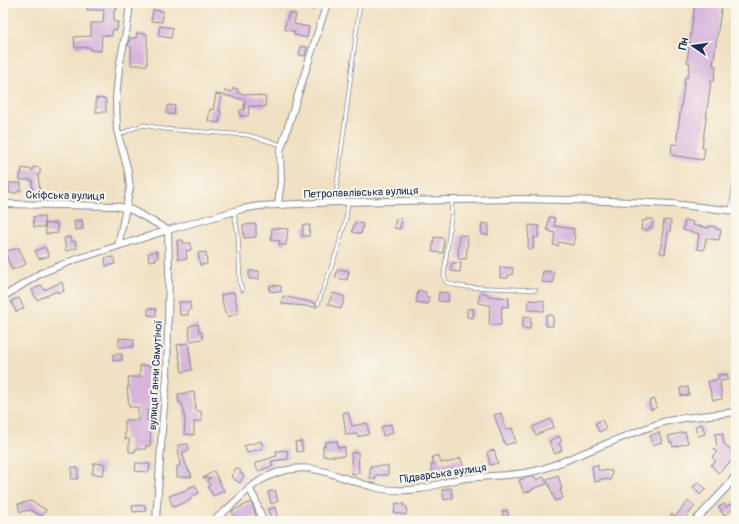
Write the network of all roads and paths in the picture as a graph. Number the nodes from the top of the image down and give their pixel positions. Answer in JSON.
{"nodes":[{"id":1,"x":130,"y":3,"type":"edge"},
{"id":2,"x":326,"y":3,"type":"edge"},
{"id":3,"x":360,"y":3,"type":"edge"},
{"id":4,"x":118,"y":136,"type":"junction"},
{"id":5,"x":282,"y":145,"type":"junction"},
{"id":6,"x":736,"y":175,"type":"edge"},
{"id":7,"x":452,"y":200,"type":"junction"},
{"id":8,"x":336,"y":202,"type":"junction"},
{"id":9,"x":348,"y":202,"type":"junction"},
{"id":10,"x":3,"y":204,"type":"edge"},
{"id":11,"x":278,"y":205,"type":"junction"},
{"id":12,"x":127,"y":208,"type":"junction"},
{"id":13,"x":733,"y":210,"type":"edge"},
{"id":14,"x":234,"y":212,"type":"junction"},
{"id":15,"x":168,"y":230,"type":"junction"},
{"id":16,"x":118,"y":246,"type":"junction"},
{"id":17,"x":242,"y":290,"type":"dead end"},
{"id":18,"x":536,"y":290,"type":"dead end"},
{"id":19,"x":3,"y":296,"type":"edge"},
{"id":20,"x":318,"y":304,"type":"dead end"},
{"id":21,"x":736,"y":412,"type":"edge"},
{"id":22,"x":735,"y":479,"type":"edge"},
{"id":23,"x":249,"y":488,"type":"junction"},
{"id":24,"x":156,"y":521,"type":"edge"},
{"id":25,"x":212,"y":521,"type":"edge"},
{"id":26,"x":263,"y":521,"type":"edge"},
{"id":27,"x":694,"y":521,"type":"edge"}],
"edges":[{"from":1,"to":4,"type":"street"},
{"from":2,"to":5,"type":"street"},
{"from":3,"to":8,"type":"lane"},
{"from":4,"to":5,"type":"lane"},
{"from":4,"to":12,"type":"street"},
{"from":5,"to":11,"type":"street"},
{"from":6,"to":13,"type":"lane"},
{"from":7,"to":9,"type":"street","name":"Петропавлівська вулиця"},
{"from":7,"to":13,"type":"street","name":"Петропавлівська вулиця"},
{"from":7,"to":18,"type":"lane"},
{"from":8,"to":9,"type":"street","name":"Петропавлівська вулиця"},
{"from":8,"to":11,"type":"street","name":"Петропавлівська вулиця"},
{"from":9,"to":20,"type":"lane"},
{"from":10,"to":12,"type":"street","name":"Скіфська вулиця"},
{"from":11,"to":14,"type":"street","name":"Петропавлівська вулиця"},
{"from":12,"to":15,"type":"street"},
{"from":12,"to":16,"type":"street"},
{"from":14,"to":15,"type":"street","name":"Петропавлівська вулиця"},
{"from":14,"to":17,"type":"lane"},
{"from":15,"to":16,"type":"street","name":"Петропавлівська вулиця"},
{"from":15,"to":24,"type":"street","name":"вулиця Ганни Самутіної"},
{"from":16,"to":19,"type":"street","name":"Петропавлівська вулиця"},
{"from":21,"to":23,"type":"street","name":"Підварська вулиця"},
{"from":22,"to":27,"type":"street"},
{"from":23,"to":25,"type":"street","name":"Підварська вулиця"},
{"from":23,"to":26,"type":"street"}]}
